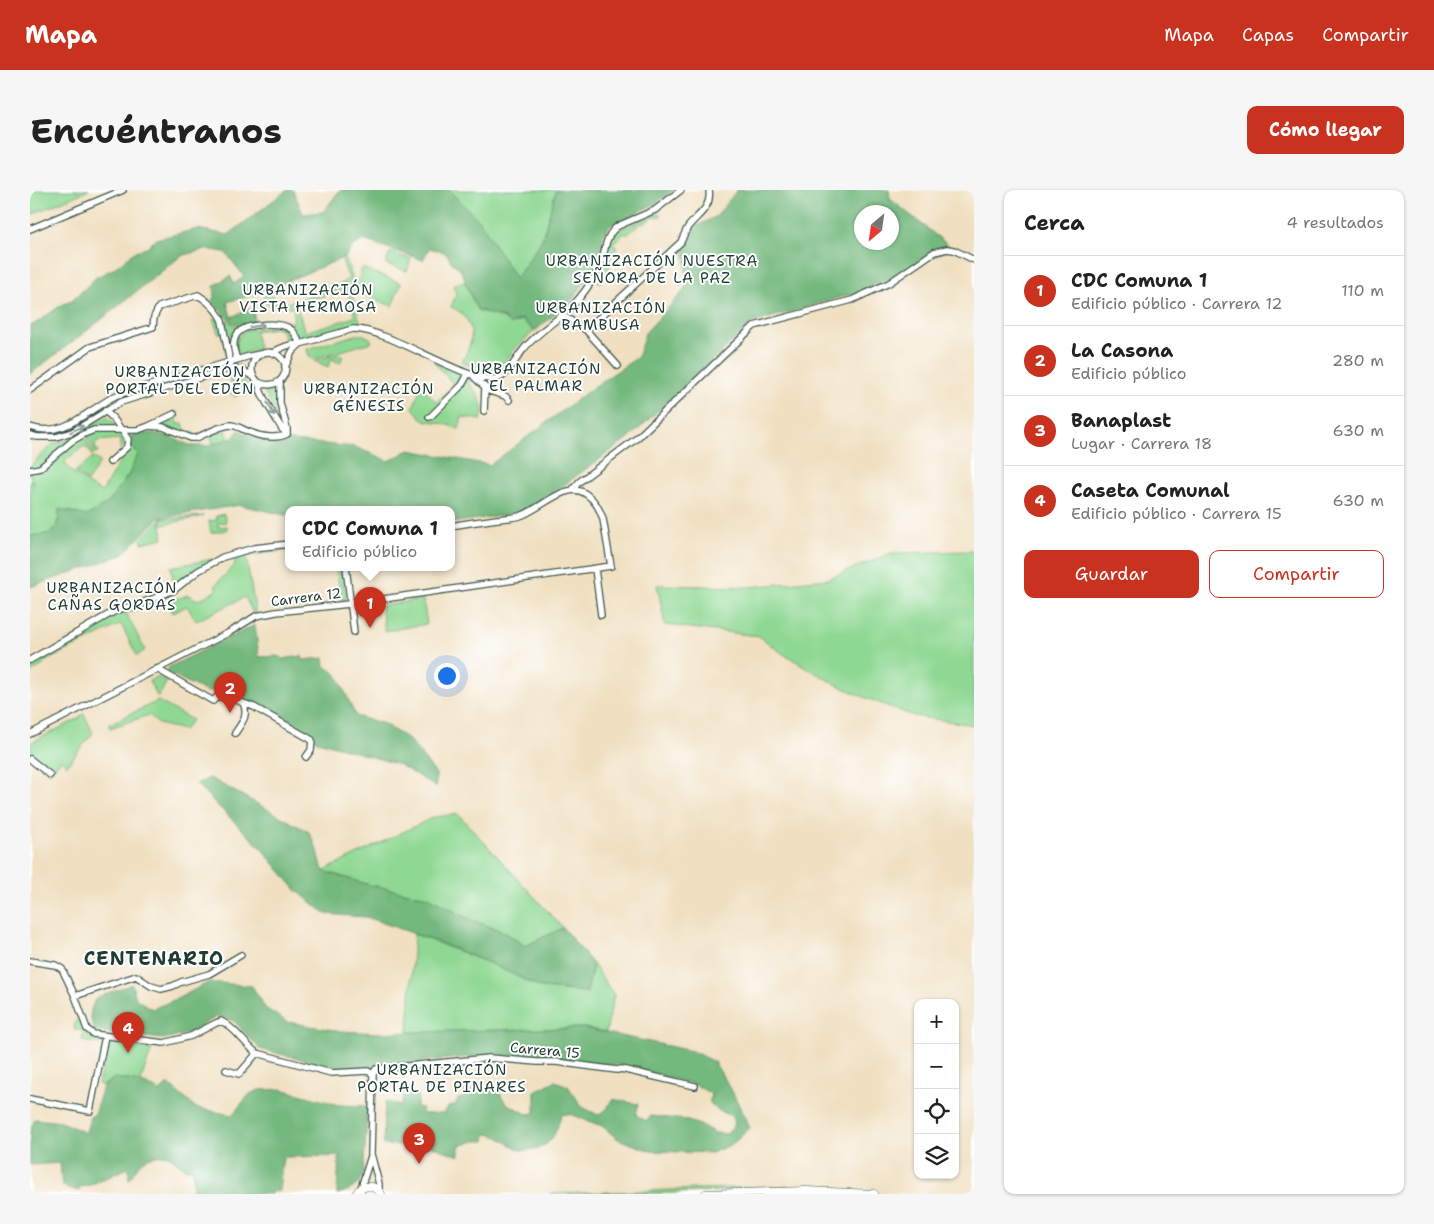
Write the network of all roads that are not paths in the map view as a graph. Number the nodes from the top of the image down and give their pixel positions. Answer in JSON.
{"nodes":[{"id":1,"x":123,"y":190,"type":"edge"},
{"id":2,"x":681,"y":190,"type":"edge"},
{"id":3,"x":709,"y":190,"type":"edge"},
{"id":4,"x":30,"y":229,"type":"edge"},
{"id":5,"x":974,"y":260,"type":"edge"},
{"id":6,"x":562,"y":315,"type":"junction"},
{"id":7,"x":586,"y":330,"type":"junction"},
{"id":8,"x":300,"y":344,"type":"junction"},
{"id":9,"x":273,"y":353,"type":"junction"},
{"id":10,"x":260,"y":354,"type":"junction"},
{"id":11,"x":233,"y":363,"type":"junction"},
{"id":12,"x":618,"y":366,"type":"dead end"},
{"id":13,"x":285,"y":367,"type":"junction"},
{"id":14,"x":471,"y":374,"type":"junction"},
{"id":15,"x":256,"y":380,"type":"junction"},
{"id":16,"x":280,"y":382,"type":"junction"},
{"id":17,"x":485,"y":387,"type":"junction"},
{"id":18,"x":30,"y":390,"type":"edge"},
{"id":19,"x":509,"y":400,"type":"dead end"},
{"id":20,"x":105,"y":411,"type":"junction"},
{"id":21,"x":484,"y":411,"type":"dead end"},
{"id":22,"x":174,"y":414,"type":"dead end"},
{"id":23,"x":429,"y":417,"type":"dead end"},
{"id":24,"x":149,"y":426,"type":"junction"},
{"id":25,"x":30,"y":427,"type":"edge"},
{"id":26,"x":123,"y":431,"type":"junction"},
{"id":27,"x":287,"y":434,"type":"junction"},
{"id":28,"x":30,"y":435,"type":"edge"},
{"id":29,"x":110,"y":462,"type":"dead end"},
{"id":30,"x":30,"y":470,"type":"edge"},
{"id":31,"x":573,"y":489,"type":"junction"},
{"id":32,"x":455,"y":525,"type":"edge"},
{"id":33,"x":285,"y":544,"type":"edge"},
{"id":34,"x":595,"y":568,"type":"junction"},
{"id":35,"x":346,"y":571,"type":"edge"},
{"id":36,"x":349,"y":604,"type":"junction"},
{"id":37,"x":601,"y":615,"type":"dead end"},
{"id":38,"x":354,"y":632,"type":"dead end"},
{"id":39,"x":30,"y":660,"type":"edge"},
{"id":40,"x":157,"y":669,"type":"junction"},
{"id":41,"x":242,"y":703,"type":"junction"},
{"id":42,"x":235,"y":733,"type":"dead end"},
{"id":43,"x":30,"y":734,"type":"edge"},
{"id":44,"x":306,"y":757,"type":"dead end"},
{"id":45,"x":30,"y":759,"type":"edge"},
{"id":46,"x":50,"y":775,"type":"dead end"},
{"id":47,"x":241,"y":955,"type":"dead end"},
{"id":48,"x":30,"y":961,"type":"edge"},
{"id":49,"x":75,"y":996,"type":"junction"},
{"id":50,"x":106,"y":1036,"type":"junction"},
{"id":51,"x":257,"y":1053,"type":"junction"},
{"id":52,"x":226,"y":1070,"type":"dead end"},
{"id":53,"x":373,"y":1074,"type":"junction"},
{"id":54,"x":694,"y":1086,"type":"dead end"},
{"id":55,"x":30,"y":1099,"type":"edge"},
{"id":56,"x":372,"y":1154,"type":"junction"},
{"id":57,"x":358,"y":1191,"type":"edge"},
{"id":58,"x":382,"y":1193,"type":"edge"},
{"id":59,"x":704,"y":1194,"type":"edge"},
{"id":60,"x":874,"y":1194,"type":"edge"}],
"edges":[{"from":1,"to":4,"type":"street"},
{"from":2,"to":6,"type":"street"},
{"from":3,"to":7,"type":"street"},
{"from":5,"to":31,"type":"street"},
{"from":6,"to":7,"type":"street"},
{"from":6,"to":14,"type":"street"},
{"from":7,"to":12,"type":"street"},
{"from":8,"to":9,"type":"street"},
{"from":11,"to":8,"type":"street","one_way":true},
{"from":8,"to":13,"type":"street"},
{"from":8,"to":14,"type":"street"},
{"from":9,"to":10,"type":"street"},
{"from":9,"to":13,"type":"street"},
{"from":10,"to":11,"type":"street"},
{"from":10,"to":15,"type":"street"},
{"from":11,"to":15,"type":"street"},
{"from":11,"to":18,"type":"street"},
{"from":11,"to":20,"type":"street"},
{"from":11,"to":25,"type":"street"},
{"from":13,"to":16,"type":"street"},
{"from":14,"to":17,"type":"street"},
{"from":14,"to":23,"type":"street"},
{"from":15,"to":16,"type":"street"},
{"from":15,"to":27,"type":"street","one_way":true},
{"from":16,"to":27,"type":"street"},
{"from":17,"to":19,"type":"street"},
{"from":17,"to":21,"type":"street"},
{"from":20,"to":26,"type":"street"},
{"from":28,"to":20,"type":"street","one_way":true},
{"from":22,"to":24,"type":"street"},
{"from":24,"to":26,"type":"street"},
{"from":24,"to":27,"type":"street"},
{"from":26,"to":29,"type":"street"},
{"from":26,"to":30,"type":"street"},
{"from":31,"to":32,"type":"street"},
{"from":31,"to":34,"type":"street","name":"Carrera 12"},
{"from":33,"to":39,"type":"street"},
{"from":34,"to":36,"type":"street","name":"Carrera 12"},
{"from":34,"to":37,"type":"street"},
{"from":35,"to":36,"type":"street"},
{"from":36,"to":38,"type":"street"},
{"from":36,"to":40,"type":"street","name":"Carrera 12"},
{"from":40,"to":41,"type":"street"},
{"from":40,"to":43,"type":"street","name":"Carrera 12"},
{"from":41,"to":42,"type":"street"},
{"from":41,"to":44,"type":"street"},
{"from":45,"to":46,"type":"street"},
{"from":47,"to":49,"type":"street"},
{"from":48,"to":49,"type":"street"},
{"from":49,"to":50,"type":"street"},
{"from":50,"to":51,"type":"street"},
{"from":50,"to":55,"type":"street"},
{"from":51,"to":52,"type":"street"},
{"from":51,"to":53,"type":"street"},
{"from":53,"to":54,"type":"street","name":"Carrera 15"},
{"from":53,"to":56,"type":"street"},
{"from":56,"to":57,"type":"street"},
{"from":56,"to":58,"type":"street"},
{"from":57,"to":58,"type":"main road"},
{"from":59,"to":60,"type":"main road"}]}
